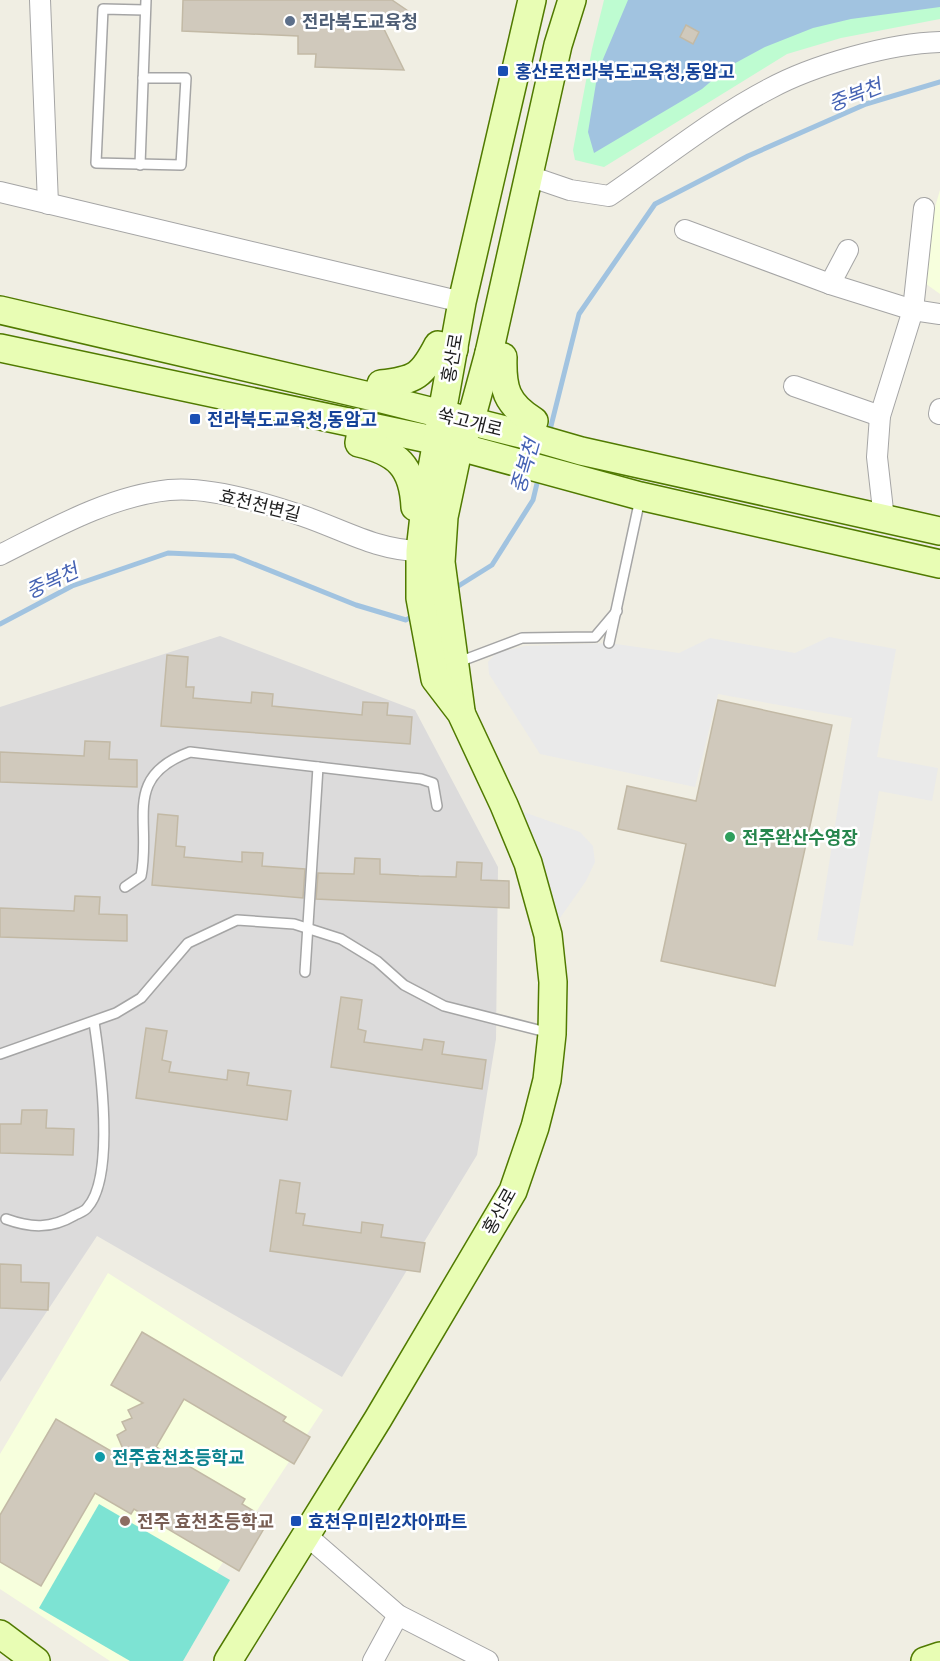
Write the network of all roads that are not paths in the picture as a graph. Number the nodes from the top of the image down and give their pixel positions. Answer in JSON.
{"nodes":[{"id":1,"x":40,"y":0,"type":"edge"},
{"id":2,"x":532,"y":0,"type":"edge"},
{"id":3,"x":572,"y":0,"type":"edge"},
{"id":4,"x":145,"y":5,"type":"edge"},
{"id":5,"x":940,"y":42,"type":"edge"},
{"id":6,"x":143,"y":78,"type":"junction"},
{"id":7,"x":140,"y":165,"type":"junction"},
{"id":8,"x":529,"y":176,"type":"junction"},
{"id":9,"x":0,"y":192,"type":"edge"},
{"id":10,"x":48,"y":204,"type":"junction"},
{"id":11,"x":924,"y":208,"type":"dead end"},
{"id":12,"x":685,"y":230,"type":"dead end"},
{"id":13,"x":848,"y":250,"type":"dead end"},
{"id":14,"x":830,"y":284,"type":"junction"},
{"id":15,"x":462,"y":302,"type":"junction"},
{"id":16,"x":0,"y":309,"type":"edge"},
{"id":17,"x":913,"y":310,"type":"junction"},
{"id":18,"x":940,"y":314,"type":"edge"},
{"id":19,"x":0,"y":348,"type":"edge"},
{"id":20,"x":454,"y":349,"type":"junction"},
{"id":21,"x":489,"y":353,"type":"junction"},
{"id":22,"x":794,"y":386,"type":"dead end"},
{"id":23,"x":377,"y":398,"type":"junction"},
{"id":24,"x":880,"y":416,"type":"junction"},
{"id":25,"x":362,"y":425,"type":"junction"},
{"id":26,"x":523,"y":427,"type":"junction"},
{"id":27,"x":452,"y":431,"type":"junction"},
{"id":28,"x":640,"y":496,"type":"junction"},
{"id":29,"x":424,"y":507,"type":"junction"},
{"id":30,"x":884,"y":519,"type":"junction"},
{"id":31,"x":940,"y":531,"type":"edge"},
{"id":32,"x":0,"y":555,"type":"edge"},
{"id":33,"x":427,"y":561,"type":"junction"},
{"id":34,"x":940,"y":564,"type":"edge"},
{"id":35,"x":617,"y":611,"type":"junction"},
{"id":36,"x":439,"y":640,"type":"junction"},
{"id":37,"x":609,"y":644,"type":"dead end"},
{"id":38,"x":454,"y":663,"type":"junction"},
{"id":39,"x":461,"y":713,"type":"junction"},
{"id":40,"x":318,"y":767,"type":"junction"},
{"id":41,"x":437,"y":806,"type":"dead end"},
{"id":42,"x":125,"y":887,"type":"dead end"},
{"id":43,"x":309,"y":928,"type":"junction"},
{"id":44,"x":305,"y":972,"type":"dead end"},
{"id":45,"x":94,"y":1022,"type":"junction"},
{"id":46,"x":552,"y":1034,"type":"junction"},
{"id":47,"x":0,"y":1054,"type":"edge"},
{"id":48,"x":6,"y":1219,"type":"dead end"},
{"id":49,"x":306,"y":1535,"type":"junction"},
{"id":50,"x":398,"y":1615,"type":"junction"},
{"id":51,"x":0,"y":1634,"type":"edge"},
{"id":52,"x":940,"y":1656,"type":"edge"},
{"id":53,"x":36,"y":1661,"type":"edge"},
{"id":54,"x":228,"y":1661,"type":"edge"},
{"id":55,"x":373,"y":1661,"type":"edge"},
{"id":56,"x":488,"y":1661,"type":"edge"},
{"id":57,"x":925,"y":1661,"type":"edge"}],
"edges":[{"from":1,"to":10,"type":"street"},
{"from":2,"to":15,"type":"street","name":"홍산로"},
{"from":3,"to":8,"type":"street","name":"홍산로"},
{"from":4,"to":6,"type":"lane"},
{"from":4,"to":7,"type":"lane"},
{"from":5,"to":8,"type":"street"},
{"from":6,"to":7,"type":"lane"},
{"from":6,"to":7,"type":"lane"},
{"from":8,"to":21,"type":"street","name":"홍산로"},
{"from":9,"to":10,"type":"street"},
{"from":10,"to":15,"type":"street"},
{"from":11,"to":17,"type":"street"},
{"from":12,"to":14,"type":"street"},
{"from":13,"to":14,"type":"street"},
{"from":14,"to":17,"type":"street"},
{"from":15,"to":20,"type":"street","name":"홍산로"},
{"from":16,"to":23,"type":"street","name":"쑥고개로"},
{"from":17,"to":18,"type":"street"},
{"from":17,"to":24,"type":"street"},
{"from":19,"to":25,"type":"street","name":"쑥고개로"},
{"from":20,"to":23,"type":"street"},
{"from":20,"to":27,"type":"street","name":"홍산로"},
{"from":21,"to":26,"type":"street"},
{"from":21,"to":27,"type":"street","name":"홍산로"},
{"from":22,"to":24,"type":"street"},
{"from":23,"to":27,"type":"street","name":"쑥고개로"},
{"from":24,"to":30,"type":"street"},
{"from":25,"to":27,"type":"street","name":"쑥고개로"},
{"from":25,"to":29,"type":"street"},
{"from":26,"to":27,"type":"street","name":"쑥고개로"},
{"from":26,"to":30,"type":"street","name":"쑥고개로"},
{"from":27,"to":28,"type":"street","name":"쑥고개로"},
{"from":27,"to":29,"type":"street","name":"홍산로"},
{"from":27,"to":33,"type":"street","name":"홍산로"},
{"from":28,"to":34,"type":"street","name":"쑥고개로"},
{"from":28,"to":35,"type":"lane"},
{"from":29,"to":33,"type":"street","name":"홍산로"},
{"from":30,"to":31,"type":"street","name":"쑥고개로"},
{"from":32,"to":33,"type":"street","name":"효천천변길"},
{"from":33,"to":36,"type":"street","name":"홍산로"},
{"from":35,"to":37,"type":"lane"},
{"from":35,"to":38,"type":"lane"},
{"from":36,"to":38,"type":"street","name":"홍산로"},
{"from":36,"to":39,"type":"street","name":"홍산로"},
{"from":38,"to":39,"type":"street","name":"홍산로"},
{"from":39,"to":46,"type":"street","name":"홍산로"},
{"from":40,"to":41,"type":"lane"},
{"from":40,"to":42,"type":"lane"},
{"from":40,"to":43,"type":"lane"},
{"from":43,"to":44,"type":"lane"},
{"from":43,"to":45,"type":"lane"},
{"from":43,"to":46,"type":"lane"},
{"from":45,"to":47,"type":"lane"},
{"from":45,"to":48,"type":"lane"},
{"from":46,"to":49,"type":"street","name":"홍산로"},
{"from":49,"to":50,"type":"street"},
{"from":49,"to":54,"type":"street","name":"홍산로"},
{"from":50,"to":55,"type":"street"},
{"from":50,"to":56,"type":"street"},
{"from":51,"to":53,"type":"street"},
{"from":52,"to":57,"type":"street"}]}
